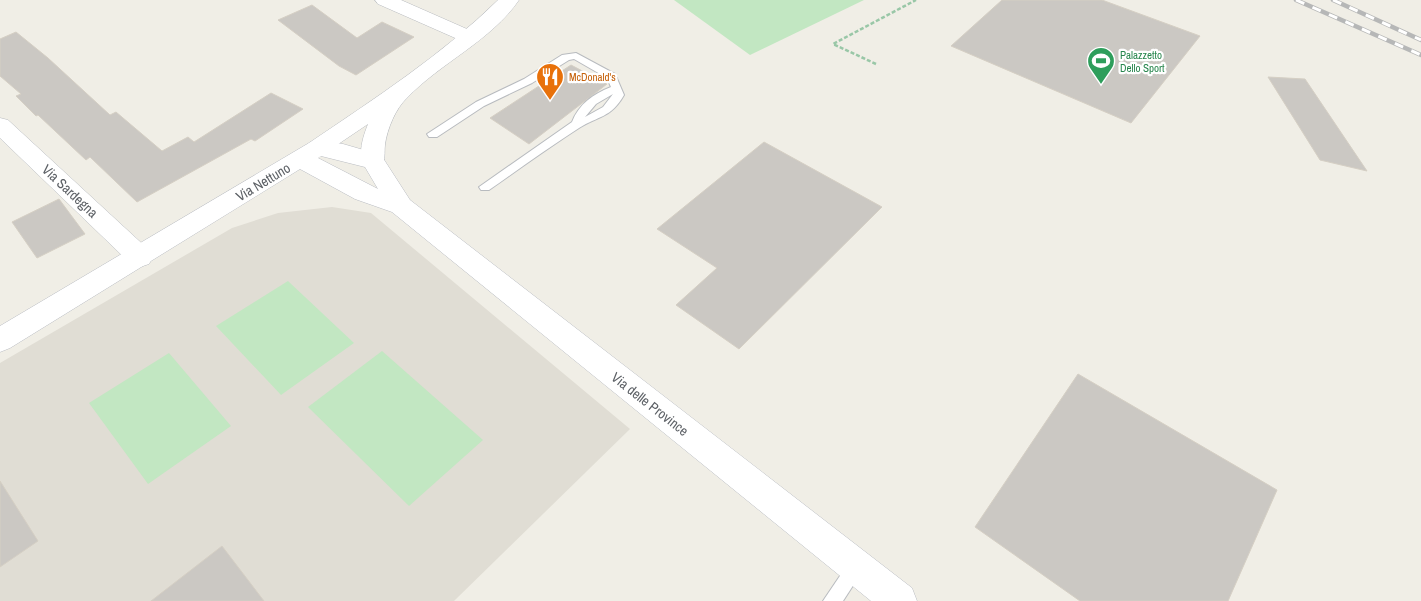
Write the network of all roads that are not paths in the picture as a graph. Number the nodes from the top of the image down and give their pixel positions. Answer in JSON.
{"nodes":[{"id":1,"x":385,"y":0,"type":"edge"},
{"id":2,"x":509,"y":0,"type":"edge"},
{"id":3,"x":469,"y":37,"type":"junction"},
{"id":4,"x":400,"y":92,"type":"junction"},
{"id":5,"x":0,"y":125,"type":"edge"},
{"id":6,"x":433,"y":134,"type":"dead end"},
{"id":7,"x":309,"y":154,"type":"junction"},
{"id":8,"x":373,"y":161,"type":"junction"},
{"id":9,"x":485,"y":188,"type":"dead end"},
{"id":10,"x":401,"y":206,"type":"junction"},
{"id":11,"x":140,"y":257,"type":"junction"},
{"id":12,"x":0,"y":340,"type":"edge"},
{"id":13,"x":856,"y":567,"type":"junction"},
{"id":14,"x":832,"y":601,"type":"edge"},
{"id":15,"x":899,"y":601,"type":"edge"}],
"edges":[{"from":1,"to":3,"type":"main road"},
{"from":2,"to":3,"type":"main road","name":"Via Nettuno"},
{"from":3,"to":4,"type":"main road","name":"Via Nettuno"},
{"from":4,"to":7,"type":"main road","name":"Via Nettuno"},
{"from":4,"to":8,"type":"main road"},
{"from":5,"to":11,"type":"main road","name":"Via Sardegna"},
{"from":6,"to":9,"type":"lane"},
{"from":7,"to":8,"type":"main road"},
{"from":7,"to":10,"type":"main road","name":"Via delle Province"},
{"from":7,"to":11,"type":"main road","name":"Via Nettuno"},
{"from":8,"to":10,"type":"main road","name":"Via delle Province"},
{"from":10,"to":13,"type":"main road","name":"Via delle Province"},
{"from":11,"to":12,"type":"main road","name":"Via Nettuno"},
{"from":13,"to":14,"type":"lane"},
{"from":13,"to":15,"type":"main road","name":"Via delle Province"}]}
